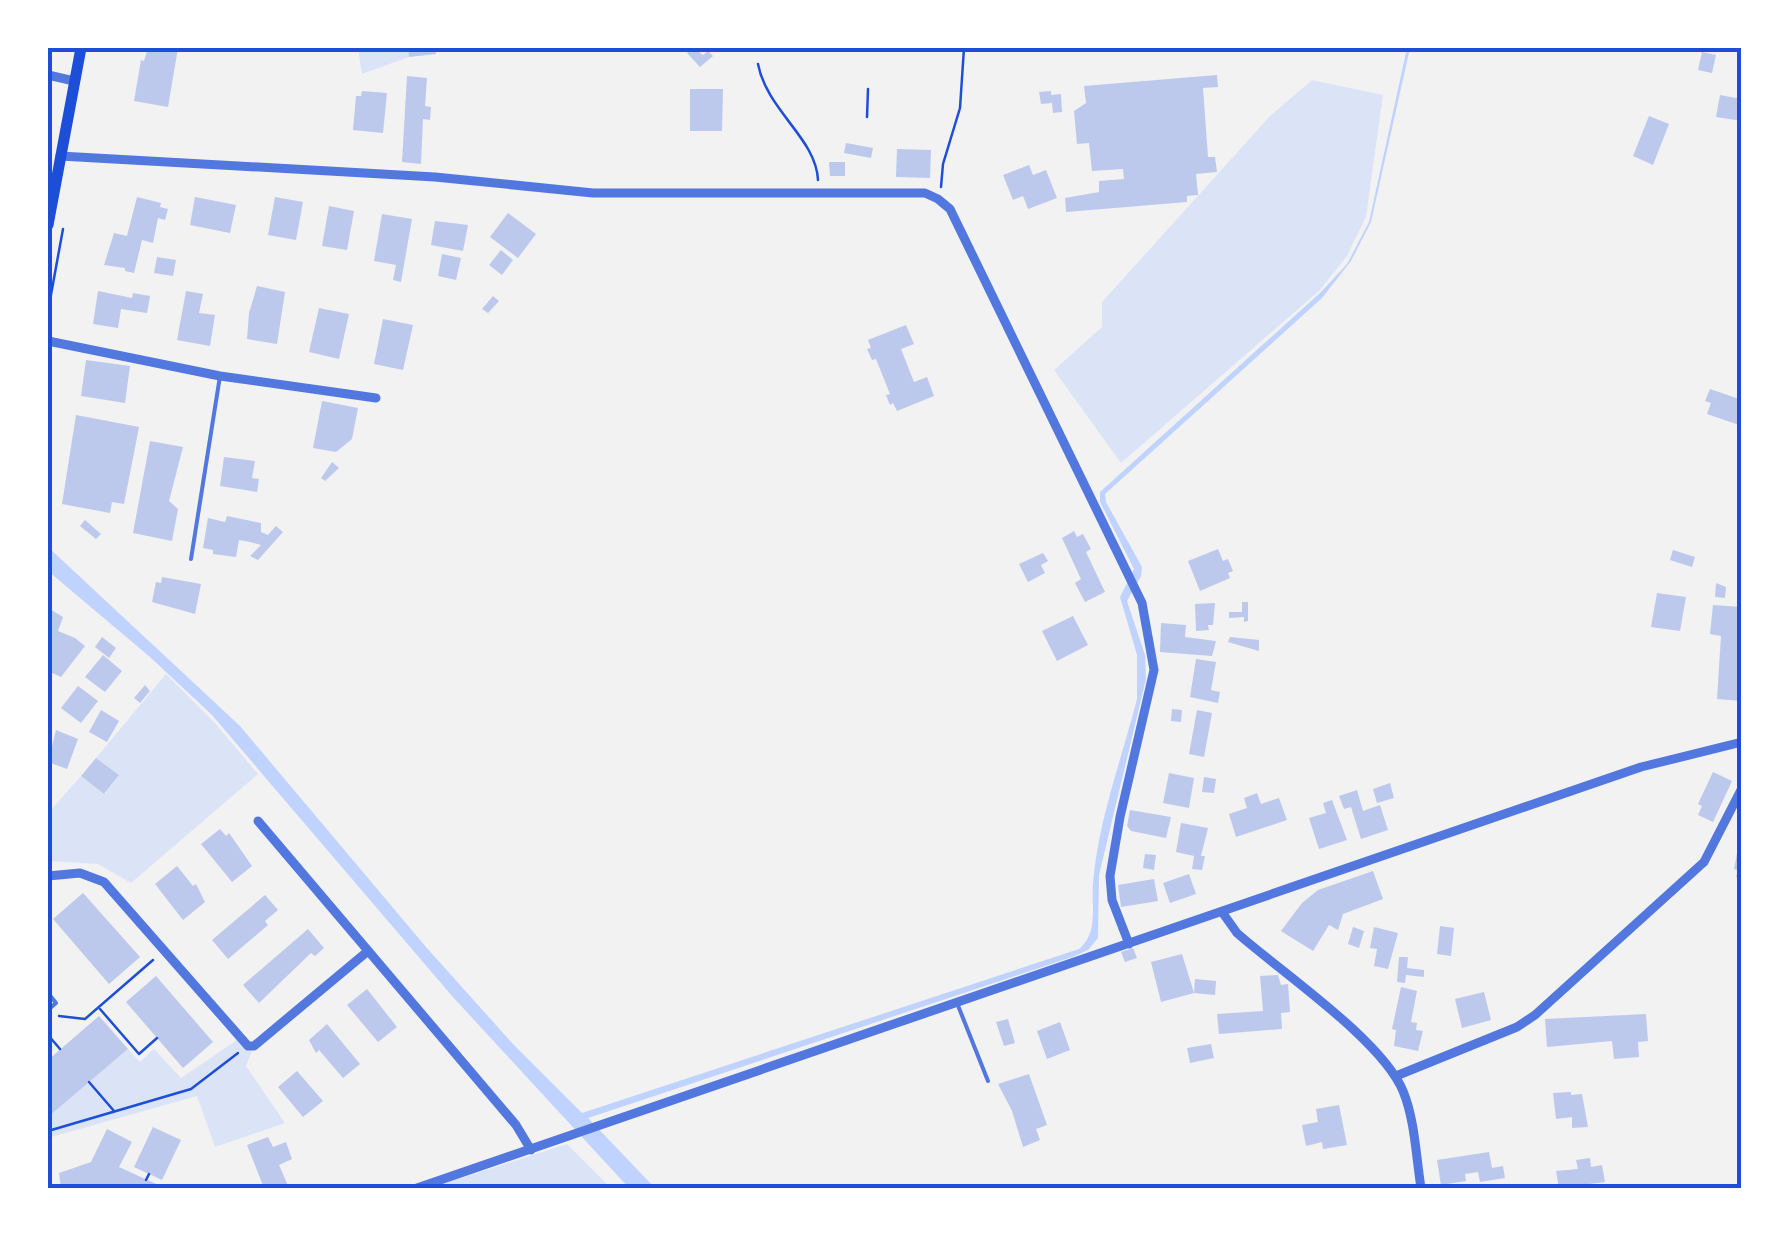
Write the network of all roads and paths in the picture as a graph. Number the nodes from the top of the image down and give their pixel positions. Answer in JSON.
{"nodes":[{"id":1,"x":80,"y":48,"type":"edge"},
{"id":2,"x":964,"y":48,"type":"edge"},
{"id":3,"x":758,"y":64,"type":"dead end"},
{"id":4,"x":48,"y":75,"type":"edge"},
{"id":5,"x":74,"y":81,"type":"junction"},
{"id":6,"x":868,"y":89,"type":"dead end"},
{"id":7,"x":867,"y":116,"type":"dead end"},
{"id":8,"x":60,"y":156,"type":"junction"},
{"id":9,"x":818,"y":191,"type":"junction"},
{"id":10,"x":934,"y":196,"type":"junction"},
{"id":11,"x":66,"y":214,"type":"dead end"},
{"id":12,"x":48,"y":225,"type":"edge"},
{"id":13,"x":48,"y":311,"type":"edge"},
{"id":14,"x":48,"y":341,"type":"edge"},
{"id":15,"x":220,"y":376,"type":"junction"},
{"id":16,"x":376,"y":398,"type":"dead end"},
{"id":17,"x":191,"y":559,"type":"dead end"},
{"id":18,"x":1742,"y":742,"type":"edge"},
{"id":19,"x":1742,"y":788,"type":"edge"},
{"id":20,"x":258,"y":821,"type":"dead end"},
{"id":21,"x":48,"y":876,"type":"edge"},
{"id":22,"x":1222,"y":912,"type":"junction"},
{"id":23,"x":1129,"y":944,"type":"junction"},
{"id":24,"x":164,"y":951,"type":"junction"},
{"id":25,"x":368,"y":951,"type":"junction"},
{"id":26,"x":48,"y":993,"type":"edge"},
{"id":27,"x":958,"y":1003,"type":"junction"},
{"id":28,"x":98,"y":1007,"type":"junction"},
{"id":29,"x":48,"y":1010,"type":"edge"},
{"id":30,"x":56,"y":1016,"type":"dead end"},
{"id":31,"x":48,"y":1034,"type":"edge"},
{"id":32,"x":157,"y":1038,"type":"dead end"},
{"id":33,"x":248,"y":1046,"type":"junction"},
{"id":34,"x":60,"y":1050,"type":"dead end"},
{"id":35,"x":1396,"y":1076,"type":"junction"},
{"id":36,"x":988,"y":1081,"type":"dead end"},
{"id":37,"x":89,"y":1082,"type":"dead end"},
{"id":38,"x":115,"y":1112,"type":"junction"},
{"id":39,"x":48,"y":1130,"type":"edge"},
{"id":40,"x":531,"y":1150,"type":"junction"},
{"id":41,"x":149,"y":1174,"type":"dead end"},
{"id":42,"x":146,"y":1180,"type":"dead end"},
{"id":43,"x":418,"y":1188,"type":"edge"},
{"id":44,"x":1421,"y":1188,"type":"edge"}],
"edges":[{"from":1,"to":5,"type":"main road"},
{"from":2,"to":10,"type":"path"},
{"from":3,"to":9,"type":"path"},
{"from":4,"to":5,"type":"street"},
{"from":5,"to":8,"type":"main road"},
{"from":6,"to":7,"type":"path"},
{"from":8,"to":9,"type":"street"},
{"from":8,"to":12,"type":"main road"},
{"from":9,"to":10,"type":"street"},
{"from":10,"to":23,"type":"street"},
{"from":11,"to":13,"type":"path"},
{"from":14,"to":15,"type":"street"},
{"from":15,"to":16,"type":"street"},
{"from":15,"to":17,"type":"lane"},
{"from":18,"to":22,"type":"street"},
{"from":19,"to":35,"type":"street"},
{"from":20,"to":25,"type":"street"},
{"from":21,"to":24,"type":"street"},
{"from":22,"to":23,"type":"street"},
{"from":22,"to":35,"type":"street"},
{"from":23,"to":27,"type":"street"},
{"from":24,"to":28,"type":"path"},
{"from":24,"to":33,"type":"street"},
{"from":25,"to":33,"type":"street"},
{"from":25,"to":40,"type":"street"},
{"from":26,"to":29,"type":"lane"},
{"from":27,"to":36,"type":"lane"},
{"from":27,"to":40,"type":"street"},
{"from":28,"to":30,"type":"path"},
{"from":28,"to":32,"type":"path"},
{"from":31,"to":34,"type":"path"},
{"from":33,"to":38,"type":"path"},
{"from":35,"to":44,"type":"street"},
{"from":37,"to":38,"type":"path"},
{"from":38,"to":39,"type":"path"},
{"from":40,"to":43,"type":"street"},
{"from":41,"to":42,"type":"path"}]}
